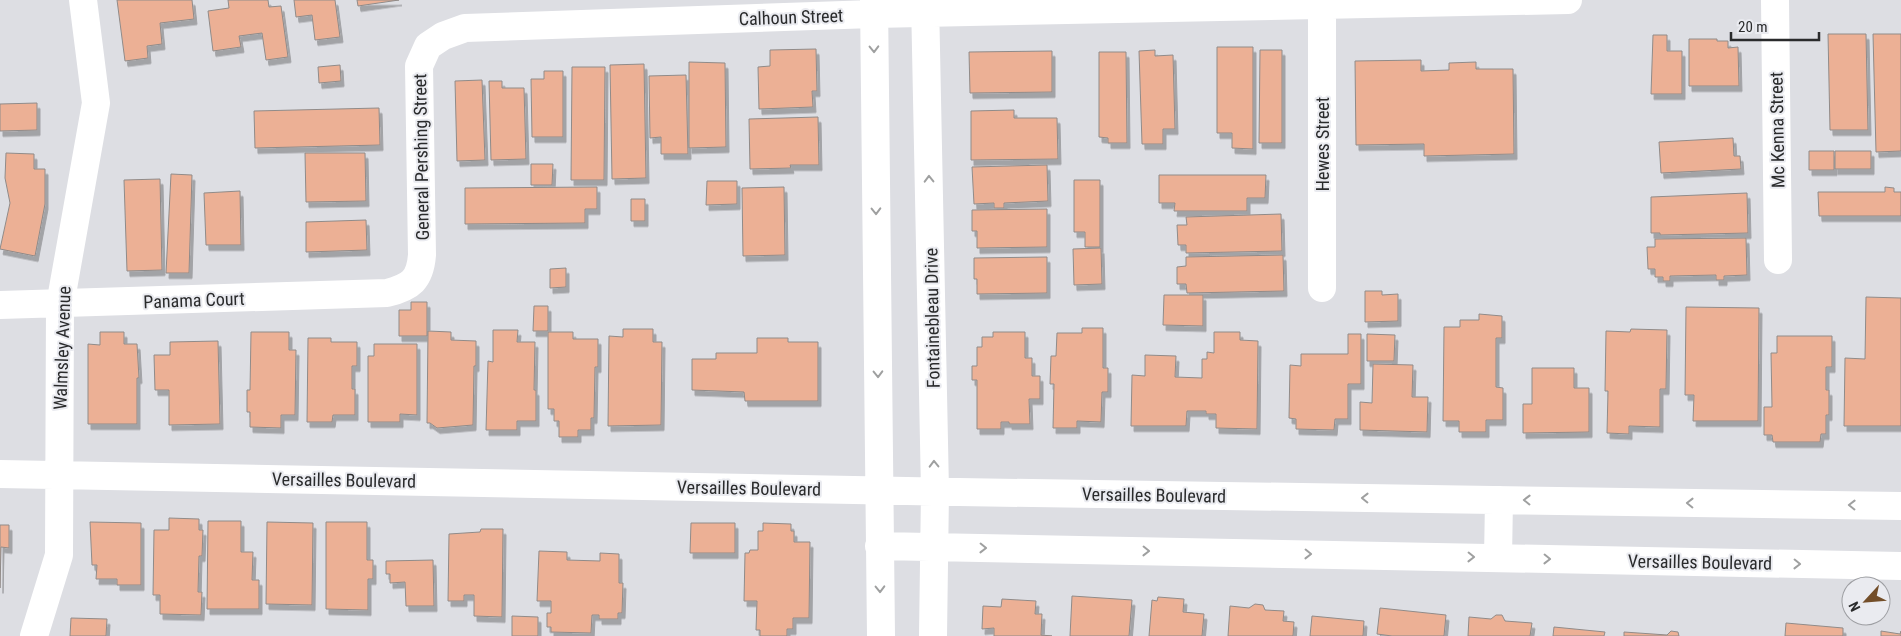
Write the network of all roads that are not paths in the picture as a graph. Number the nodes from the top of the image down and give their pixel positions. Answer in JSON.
{"nodes":[{"id":1,"x":83,"y":0,"type":"edge"},
{"id":2,"x":1568,"y":0,"type":"edge"},
{"id":3,"x":1775,"y":0,"type":"edge"},
{"id":4,"x":1322,"y":3,"type":"edge"},
{"id":5,"x":874,"y":7,"type":"edge"},
{"id":6,"x":926,"y":7,"type":"edge"},
{"id":7,"x":465,"y":28,"type":"joint"},
{"id":8,"x":1778,"y":260,"type":"dead end"},
{"id":9,"x":1322,"y":288,"type":"dead end"},
{"id":10,"x":388,"y":293,"type":"joint"},
{"id":11,"x":0,"y":305,"type":"edge"},
{"id":12,"x":60,"y":305,"type":"junction"},
{"id":13,"x":0,"y":474,"type":"edge"},
{"id":14,"x":60,"y":475,"type":"junction"},
{"id":15,"x":879,"y":490,"type":"junction"},
{"id":16,"x":935,"y":491,"type":"junction"},
{"id":17,"x":1499,"y":500,"type":"junction"},
{"id":18,"x":1901,"y":506,"type":"edge"},
{"id":19,"x":879,"y":546,"type":"junction"},
{"id":20,"x":934,"y":548,"type":"junction"},
{"id":21,"x":1498,"y":558,"type":"junction"},
{"id":22,"x":1901,"y":566,"type":"edge"},
{"id":23,"x":34,"y":636,"type":"edge"},
{"id":24,"x":881,"y":636,"type":"edge"},
{"id":25,"x":933,"y":636,"type":"edge"}],
"edges":[{"from":1,"to":12,"type":"street","name":"Walmsley Avenue"},
{"from":2,"to":4,"type":"street","name":"Calhoun Street"},
{"from":3,"to":8,"type":"street","name":"Mc Kenna Street"},
{"from":4,"to":6,"type":"street","name":"Calhoun Street"},
{"from":4,"to":9,"type":"street","name":"Hewes Street"},
{"from":5,"to":6,"type":"street","name":"Calhoun Street"},
{"from":5,"to":7,"type":"street","name":"Calhoun Street"},
{"from":5,"to":15,"type":"street","one_way":true},
{"from":16,"to":6,"type":"street","name":"Fontainebleau Drive","one_way":true},
{"from":7,"to":10,"type":"street","name":"General Pershing Street"},
{"from":10,"to":12,"type":"street","name":"Panama Court"},
{"from":11,"to":12,"type":"street","name":"Panama Court"},
{"from":12,"to":14,"type":"street","name":"Walmsley Avenue"},
{"from":13,"to":14,"type":"street","name":"Versailles Boulevard"},
{"from":14,"to":15,"type":"street","name":"Versailles Boulevard"},
{"from":14,"to":23,"type":"street","name":"Walmsley Avenue"},
{"from":15,"to":16,"type":"street","name":"Versailles Boulevard"},
{"from":15,"to":19,"type":"street"},
{"from":17,"to":16,"type":"street","name":"Versailles Boulevard","one_way":true},
{"from":16,"to":20,"type":"street","name":"Fontainebleau Drive"},
{"from":18,"to":17,"type":"street","name":"Versailles Boulevard","one_way":true},
{"from":17,"to":21,"type":"street"},
{"from":19,"to":20,"type":"street","name":"Versailles Boulevard"},
{"from":19,"to":24,"type":"street","one_way":true},
{"from":20,"to":21,"type":"street","name":"Versailles Boulevard","one_way":true},
{"from":20,"to":25,"type":"street","name":"Fontainebleau Drive"},
{"from":21,"to":22,"type":"street","name":"Versailles Boulevard","one_way":true}]}
